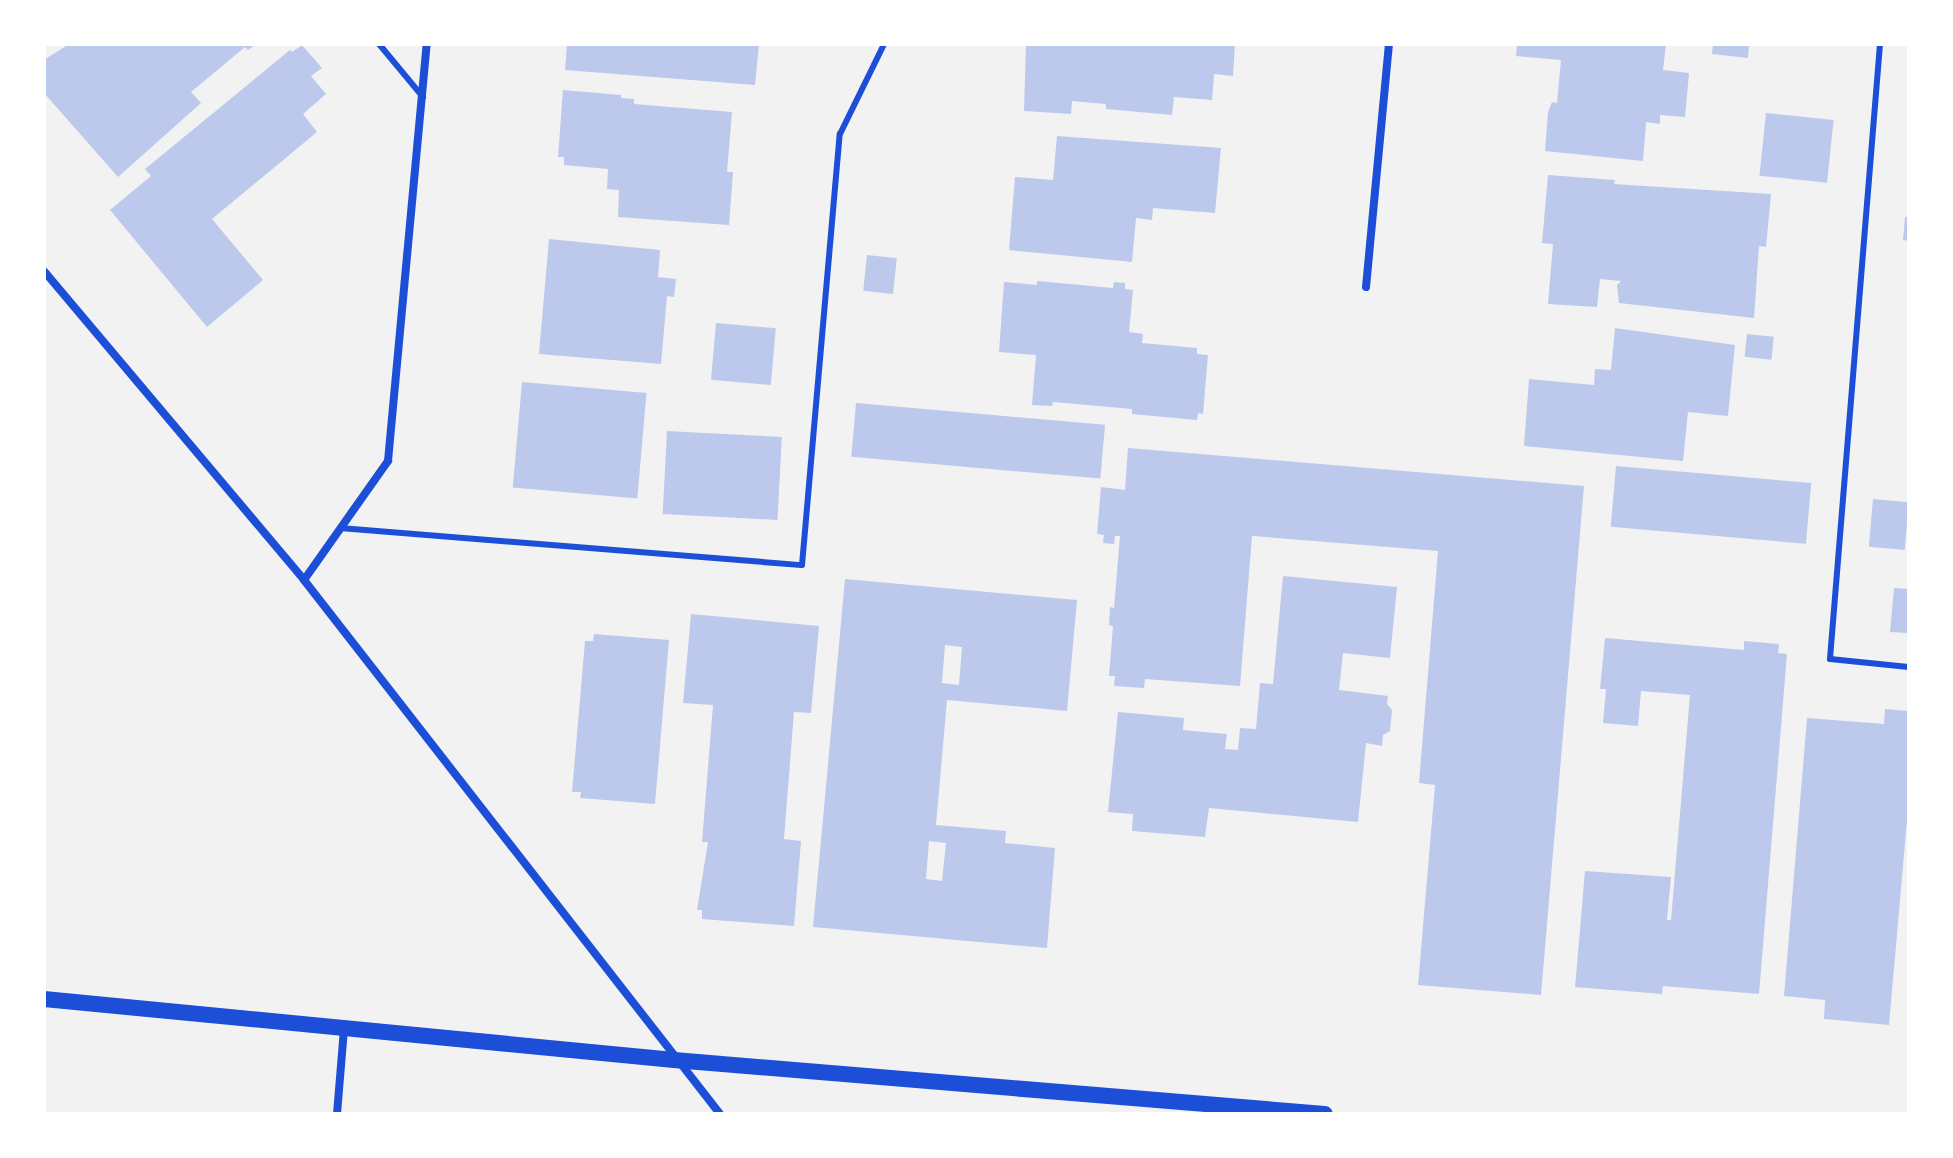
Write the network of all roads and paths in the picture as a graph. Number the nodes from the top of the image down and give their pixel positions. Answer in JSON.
{"nodes":[{"id":1,"x":379,"y":44,"type":"edge"},
{"id":2,"x":427,"y":44,"type":"edge"},
{"id":3,"x":884,"y":44,"type":"edge"},
{"id":4,"x":1389,"y":44,"type":"edge"},
{"id":5,"x":1880,"y":44,"type":"edge"},
{"id":6,"x":423,"y":97,"type":"junction"},
{"id":7,"x":44,"y":271,"type":"edge"},
{"id":8,"x":1366,"y":287,"type":"dead end"},
{"id":9,"x":339,"y":528,"type":"junction"},
{"id":10,"x":304,"y":580,"type":"junction"},
{"id":11,"x":1909,"y":667,"type":"edge"},
{"id":12,"x":44,"y":999,"type":"edge"},
{"id":13,"x":344,"y":1028,"type":"junction"},
{"id":14,"x":674,"y":1060,"type":"junction"},
{"id":15,"x":337,"y":1114,"type":"edge"},
{"id":16,"x":720,"y":1114,"type":"edge"},
{"id":17,"x":1325,"y":1114,"type":"edge"}],
"edges":[{"from":1,"to":6,"type":"lane"},
{"from":2,"to":6,"type":"street"},
{"from":3,"to":9,"type":"lane"},
{"from":4,"to":8,"type":"street"},
{"from":5,"to":11,"type":"lane"},
{"from":6,"to":9,"type":"street"},
{"from":7,"to":10,"type":"street"},
{"from":9,"to":10,"type":"street"},
{"from":10,"to":14,"type":"street"},
{"from":12,"to":13,"type":"main road"},
{"from":13,"to":14,"type":"main road"},
{"from":13,"to":15,"type":"street"},
{"from":14,"to":16,"type":"street"},
{"from":14,"to":17,"type":"main road"}]}
